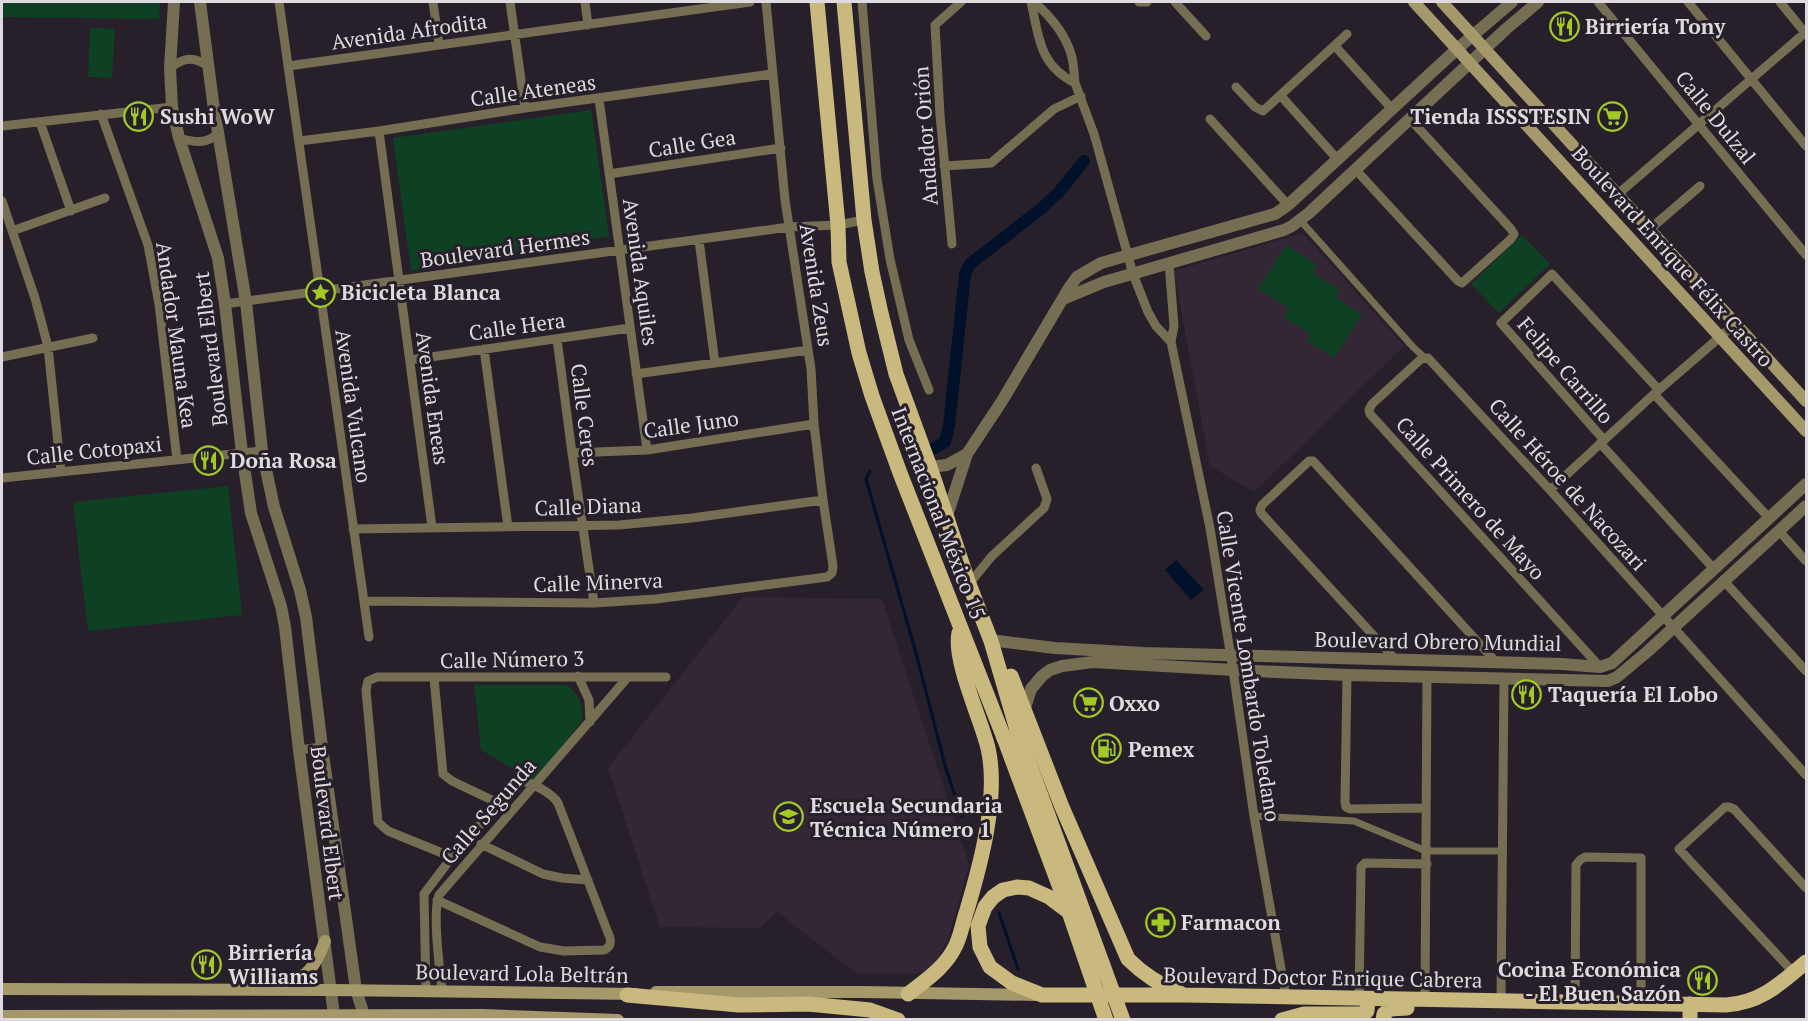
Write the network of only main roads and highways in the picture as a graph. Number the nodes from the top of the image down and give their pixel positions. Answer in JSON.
{"nodes":[{"id":1,"x":817,"y":2,"type":"edge"},
{"id":2,"x":844,"y":2,"type":"edge"},
{"id":3,"x":1414,"y":2,"type":"edge"},
{"id":4,"x":1442,"y":2,"type":"edge"},
{"id":5,"x":1806,"y":401,"type":"edge"},
{"id":6,"x":1806,"y":431,"type":"edge"},
{"id":7,"x":984,"y":621,"type":"junction"},
{"id":8,"x":960,"y":627,"type":"junction"},
{"id":9,"x":1011,"y":734,"type":"junction"},
{"id":10,"x":1069,"y":912,"type":"junction"},
{"id":11,"x":325,"y":941,"type":"road end"},
{"id":12,"x":1802,"y":966,"type":"edge"},
{"id":13,"x":2,"y":989,"type":"edge"},
{"id":14,"x":280,"y":991,"type":"junction"},
{"id":15,"x":627,"y":994,"type":"junction"},
{"id":16,"x":908,"y":994,"type":"junction"},
{"id":17,"x":1042,"y":995,"type":"junction"},
{"id":18,"x":1185,"y":995,"type":"junction"},
{"id":19,"x":1364,"y":999,"type":"junction"},
{"id":20,"x":1423,"y":1000,"type":"junction"},
{"id":21,"x":1690,"y":1004,"type":"junction"},
{"id":22,"x":2,"y":1016,"type":"edge"},
{"id":23,"x":364,"y":1017,"type":"edge"},
{"id":24,"x":37,"y":1018,"type":"edge"},
{"id":25,"x":97,"y":1018,"type":"edge"},
{"id":26,"x":618,"y":1020,"type":"edge"},
{"id":27,"x":898,"y":1020,"type":"edge"},
{"id":28,"x":1106,"y":1020,"type":"edge"},
{"id":29,"x":1123,"y":1020,"type":"edge"},
{"id":30,"x":1282,"y":1020,"type":"edge"},
{"id":31,"x":1383,"y":1020,"type":"edge"},
{"id":32,"x":1690,"y":1020,"type":"edge"}],
"edges":[{"from":1,"to":8,"type":"main road","name":"Internacional México 15"},
{"from":2,"to":7,"type":"main road","name":"Internacional México 15"},
{"from":3,"to":6,"type":"main road","name":"Boulevard Enrique Félix Castro"},
{"from":4,"to":5,"type":"main road","name":"Boulevard Enrique Félix Castro"},
{"from":7,"to":9,"type":"main road","name":"Internacional México 15"},
{"from":7,"to":18,"type":"main road"},
{"from":8,"to":9,"type":"main road","name":"Internacional México 15"},
{"from":8,"to":16,"type":"main road"},
{"from":9,"to":10,"type":"main road","name":"Internacional México 15","bridge":true},
{"from":9,"to":29,"type":"main road","name":"Internacional México 15","bridge":true},
{"from":10,"to":17,"type":"main road"},
{"from":10,"to":28,"type":"main road","name":"Internacional México 15","bridge":true},
{"from":11,"to":14,"type":"main road"},
{"from":12,"to":21,"type":"main road","name":"Boulevard Doctor Enrique Cabrera"},
{"from":13,"to":14,"type":"main road","name":"Boulevard Lola Beltrán"},
{"from":14,"to":15,"type":"main road","name":"Boulevard Lola Beltrán"},
{"from":15,"to":16,"type":"main road","name":"Boulevard Lola Beltrán"},
{"from":15,"to":27,"type":"main road"},
{"from":16,"to":17,"type":"main road","name":"Boulevard Lola Beltrán"},
{"from":17,"to":18,"type":"main road","name":"Boulevard Doctor Enrique Cabrera"},
{"from":18,"to":19,"type":"main road","name":"Boulevard Doctor Enrique Cabrera"},
{"from":19,"to":20,"type":"main road","name":"Boulevard Doctor Enrique Cabrera"},
{"from":19,"to":30,"type":"main road"},
{"from":20,"to":21,"type":"main road","name":"Boulevard Doctor Enrique Cabrera"},
{"from":20,"to":31,"type":"main road"},
{"from":21,"to":32,"type":"main road"},
{"from":22,"to":24,"type":"main road","name":"Boulevard Lola Beltrán"},
{"from":23,"to":25,"type":"main road","name":"Boulevard Lola Beltrán"},
{"from":23,"to":26,"type":"main road","name":"Boulevard Lola Beltrán"},
{"from":24,"to":25,"type":"main road","name":"Boulevard Lola Beltrán"}]}
